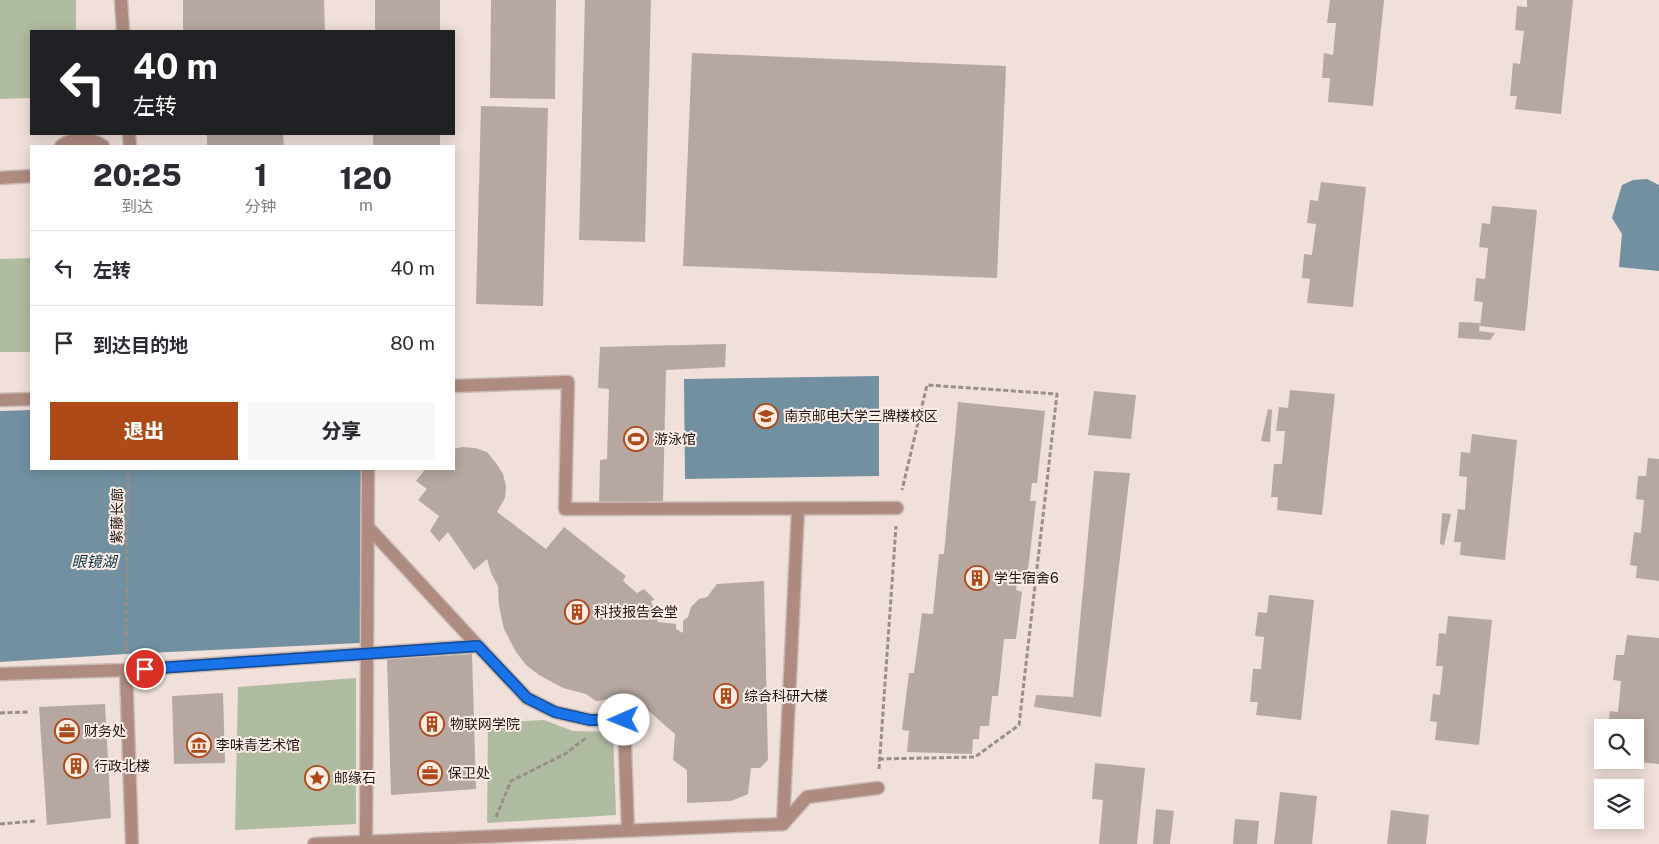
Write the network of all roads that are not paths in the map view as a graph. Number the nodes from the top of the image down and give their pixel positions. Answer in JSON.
{"nodes":[{"id":1,"x":121,"y":0,"type":"edge"},
{"id":2,"x":123,"y":30,"type":"edge"},
{"id":3,"x":63,"y":145,"type":"edge"},
{"id":4,"x":101,"y":145,"type":"edge"},
{"id":5,"x":30,"y":176,"type":"edge"},
{"id":6,"x":0,"y":178,"type":"edge"},
{"id":7,"x":455,"y":386,"type":"edge"},
{"id":8,"x":30,"y":399,"type":"edge"},
{"id":9,"x":0,"y":400,"type":"edge"},
{"id":10,"x":368,"y":470,"type":"edge"},
{"id":11,"x":897,"y":508,"type":"road end"},
{"id":12,"x":798,"y":509,"type":"junction"},
{"id":13,"x":368,"y":527,"type":"junction"},
{"id":14,"x":478,"y":646,"type":"junction"},
{"id":15,"x":368,"y":652,"type":"junction"},
{"id":16,"x":126,"y":670,"type":"junction"},
{"id":17,"x":0,"y":674,"type":"edge"},
{"id":18,"x":878,"y":788,"type":"road end"},
{"id":19,"x":783,"y":824,"type":"junction"},
{"id":20,"x":628,"y":830,"type":"junction"},
{"id":21,"x":366,"y":842,"type":"junction"},
{"id":22,"x":132,"y":844,"type":"edge"},
{"id":23,"x":314,"y":844,"type":"edge"}],
"edges":[{"from":1,"to":2,"type":"lane"},
{"from":3,"to":4,"type":"lane"},
{"from":5,"to":6,"type":"lane"},
{"from":7,"to":12,"type":"lane"},
{"from":8,"to":9,"type":"lane"},
{"from":10,"to":13,"type":"lane"},
{"from":11,"to":12,"type":"lane"},
{"from":12,"to":19,"type":"lane"},
{"from":13,"to":14,"type":"lane"},
{"from":13,"to":15,"type":"lane"},
{"from":14,"to":15,"type":"lane"},
{"from":14,"to":20,"type":"lane"},
{"from":15,"to":16,"type":"lane"},
{"from":15,"to":21,"type":"lane"},
{"from":16,"to":17,"type":"lane"},
{"from":16,"to":22,"type":"lane"},
{"from":18,"to":19,"type":"lane"},
{"from":19,"to":20,"type":"lane"},
{"from":20,"to":21,"type":"lane"},
{"from":21,"to":23,"type":"lane"}]}
